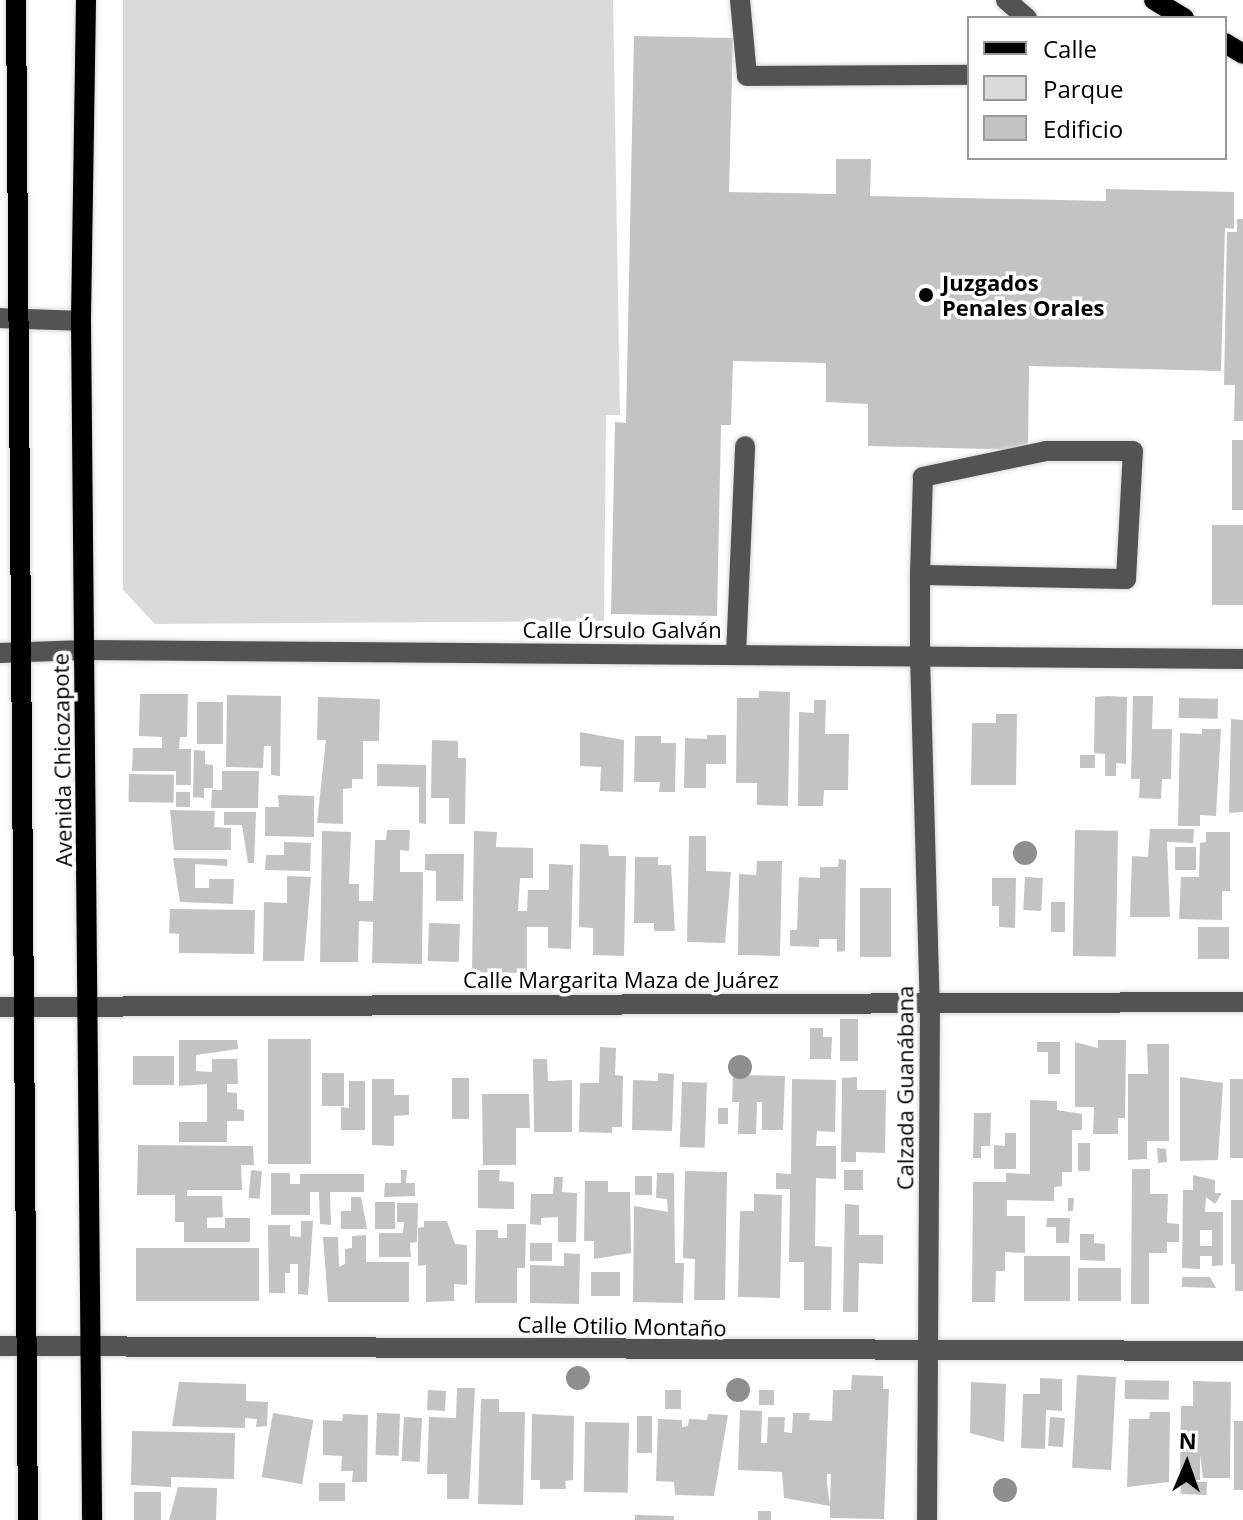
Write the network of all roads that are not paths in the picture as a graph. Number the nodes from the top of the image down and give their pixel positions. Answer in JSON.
{"nodes":[{"id":1,"x":16,"y":0,"type":"edge"},
{"id":2,"x":86,"y":0,"type":"edge"},
{"id":3,"x":740,"y":0,"type":"edge"},
{"id":4,"x":1006,"y":0,"type":"edge"},
{"id":5,"x":1154,"y":0,"type":"edge"},
{"id":6,"x":1025,"y":16,"type":"edge"},
{"id":7,"x":1181,"y":16,"type":"edge"},
{"id":8,"x":967,"y":75,"type":"edge"},
{"id":9,"x":7,"y":318,"type":"edge"},
{"id":10,"x":81,"y":321,"type":"junction"},
{"id":11,"x":745,"y":446,"type":"dead end"},
{"id":12,"x":920,"y":575,"type":"junction"},
{"id":13,"x":85,"y":650,"type":"junction"},
{"id":14,"x":10,"y":653,"type":"edge"},
{"id":15,"x":736,"y":655,"type":"junction"},
{"id":16,"x":920,"y":656,"type":"junction"},
{"id":17,"x":1243,"y":659,"type":"edge"},
{"id":18,"x":1243,"y":1002,"type":"edge"},
{"id":19,"x":930,"y":1004,"type":"junction"},
{"id":20,"x":89,"y":1005,"type":"junction"},
{"id":21,"x":0,"y":1007,"type":"edge"},
{"id":22,"x":26,"y":1008,"type":"junction"},
{"id":23,"x":90,"y":1344,"type":"junction"},
{"id":24,"x":0,"y":1346,"type":"edge"},
{"id":25,"x":28,"y":1346,"type":"junction"},
{"id":26,"x":1243,"y":1351,"type":"edge"},
{"id":27,"x":926,"y":1353,"type":"junction"},
{"id":28,"x":28,"y":1520,"type":"edge"},
{"id":29,"x":92,"y":1520,"type":"edge"},
{"id":30,"x":927,"y":1520,"type":"edge"}],
"edges":[{"from":1,"to":9,"type":"main road","name":"Avenida Chicozapote"},
{"from":2,"to":10,"type":"main road","name":"Avenida Chicozapote"},
{"from":3,"to":8,"type":"street"},
{"from":4,"to":6,"type":"street"},
{"from":5,"to":7,"type":"main road"},
{"from":9,"to":10,"type":"street"},
{"from":9,"to":14,"type":"main road","name":"Avenida Chicozapote"},
{"from":10,"to":13,"type":"main road","name":"Avenida Chicozapote"},
{"from":11,"to":15,"type":"street"},
{"from":12,"to":12,"type":"street","name":"Calzada Guanábana"},
{"from":12,"to":16,"type":"street","name":"Calzada Guanábana"},
{"from":13,"to":14,"type":"street","name":"Calle Úrsulo Galván"},
{"from":13,"to":15,"type":"street","name":"Calle Úrsulo Galván"},
{"from":13,"to":20,"type":"main road","name":"Avenida Chicozapote"},
{"from":14,"to":22,"type":"main road","name":"Avenida Chicozapote"},
{"from":15,"to":16,"type":"street","name":"Calle Úrsulo Galván"},
{"from":16,"to":17,"type":"street","name":"Calle Úrsulo Galván"},
{"from":16,"to":19,"type":"street","name":"Calzada Guanábana"},
{"from":18,"to":19,"type":"street","name":"Calle Margarita Maza de Juárez"},
{"from":19,"to":20,"type":"street","name":"Calle Margarita Maza de Juárez"},
{"from":19,"to":27,"type":"street","name":"Calzada Guanábana"},
{"from":20,"to":22,"type":"street","name":"Calle Margarita Maza de Juárez"},
{"from":20,"to":23,"type":"main road","name":"Avenida Chicozapote"},
{"from":21,"to":22,"type":"street","name":"Calle Margarita Maza de Juárez"},
{"from":22,"to":25,"type":"main road","name":"Avenida Chicozapote"},
{"from":23,"to":25,"type":"street","name":"Calle Otilio Montaño"},
{"from":23,"to":27,"type":"street","name":"Calle Otilio Montaño"},
{"from":23,"to":29,"type":"main road","name":"Avenida Chicozapote"},
{"from":24,"to":25,"type":"street","name":"Calle Otilio Montaño"},
{"from":25,"to":28,"type":"main road","name":"Avenida Chicozapote"},
{"from":26,"to":27,"type":"street","name":"Calle Otilio Montaño"},
{"from":27,"to":30,"type":"street","name":"Calzada Guanábana"}]}
